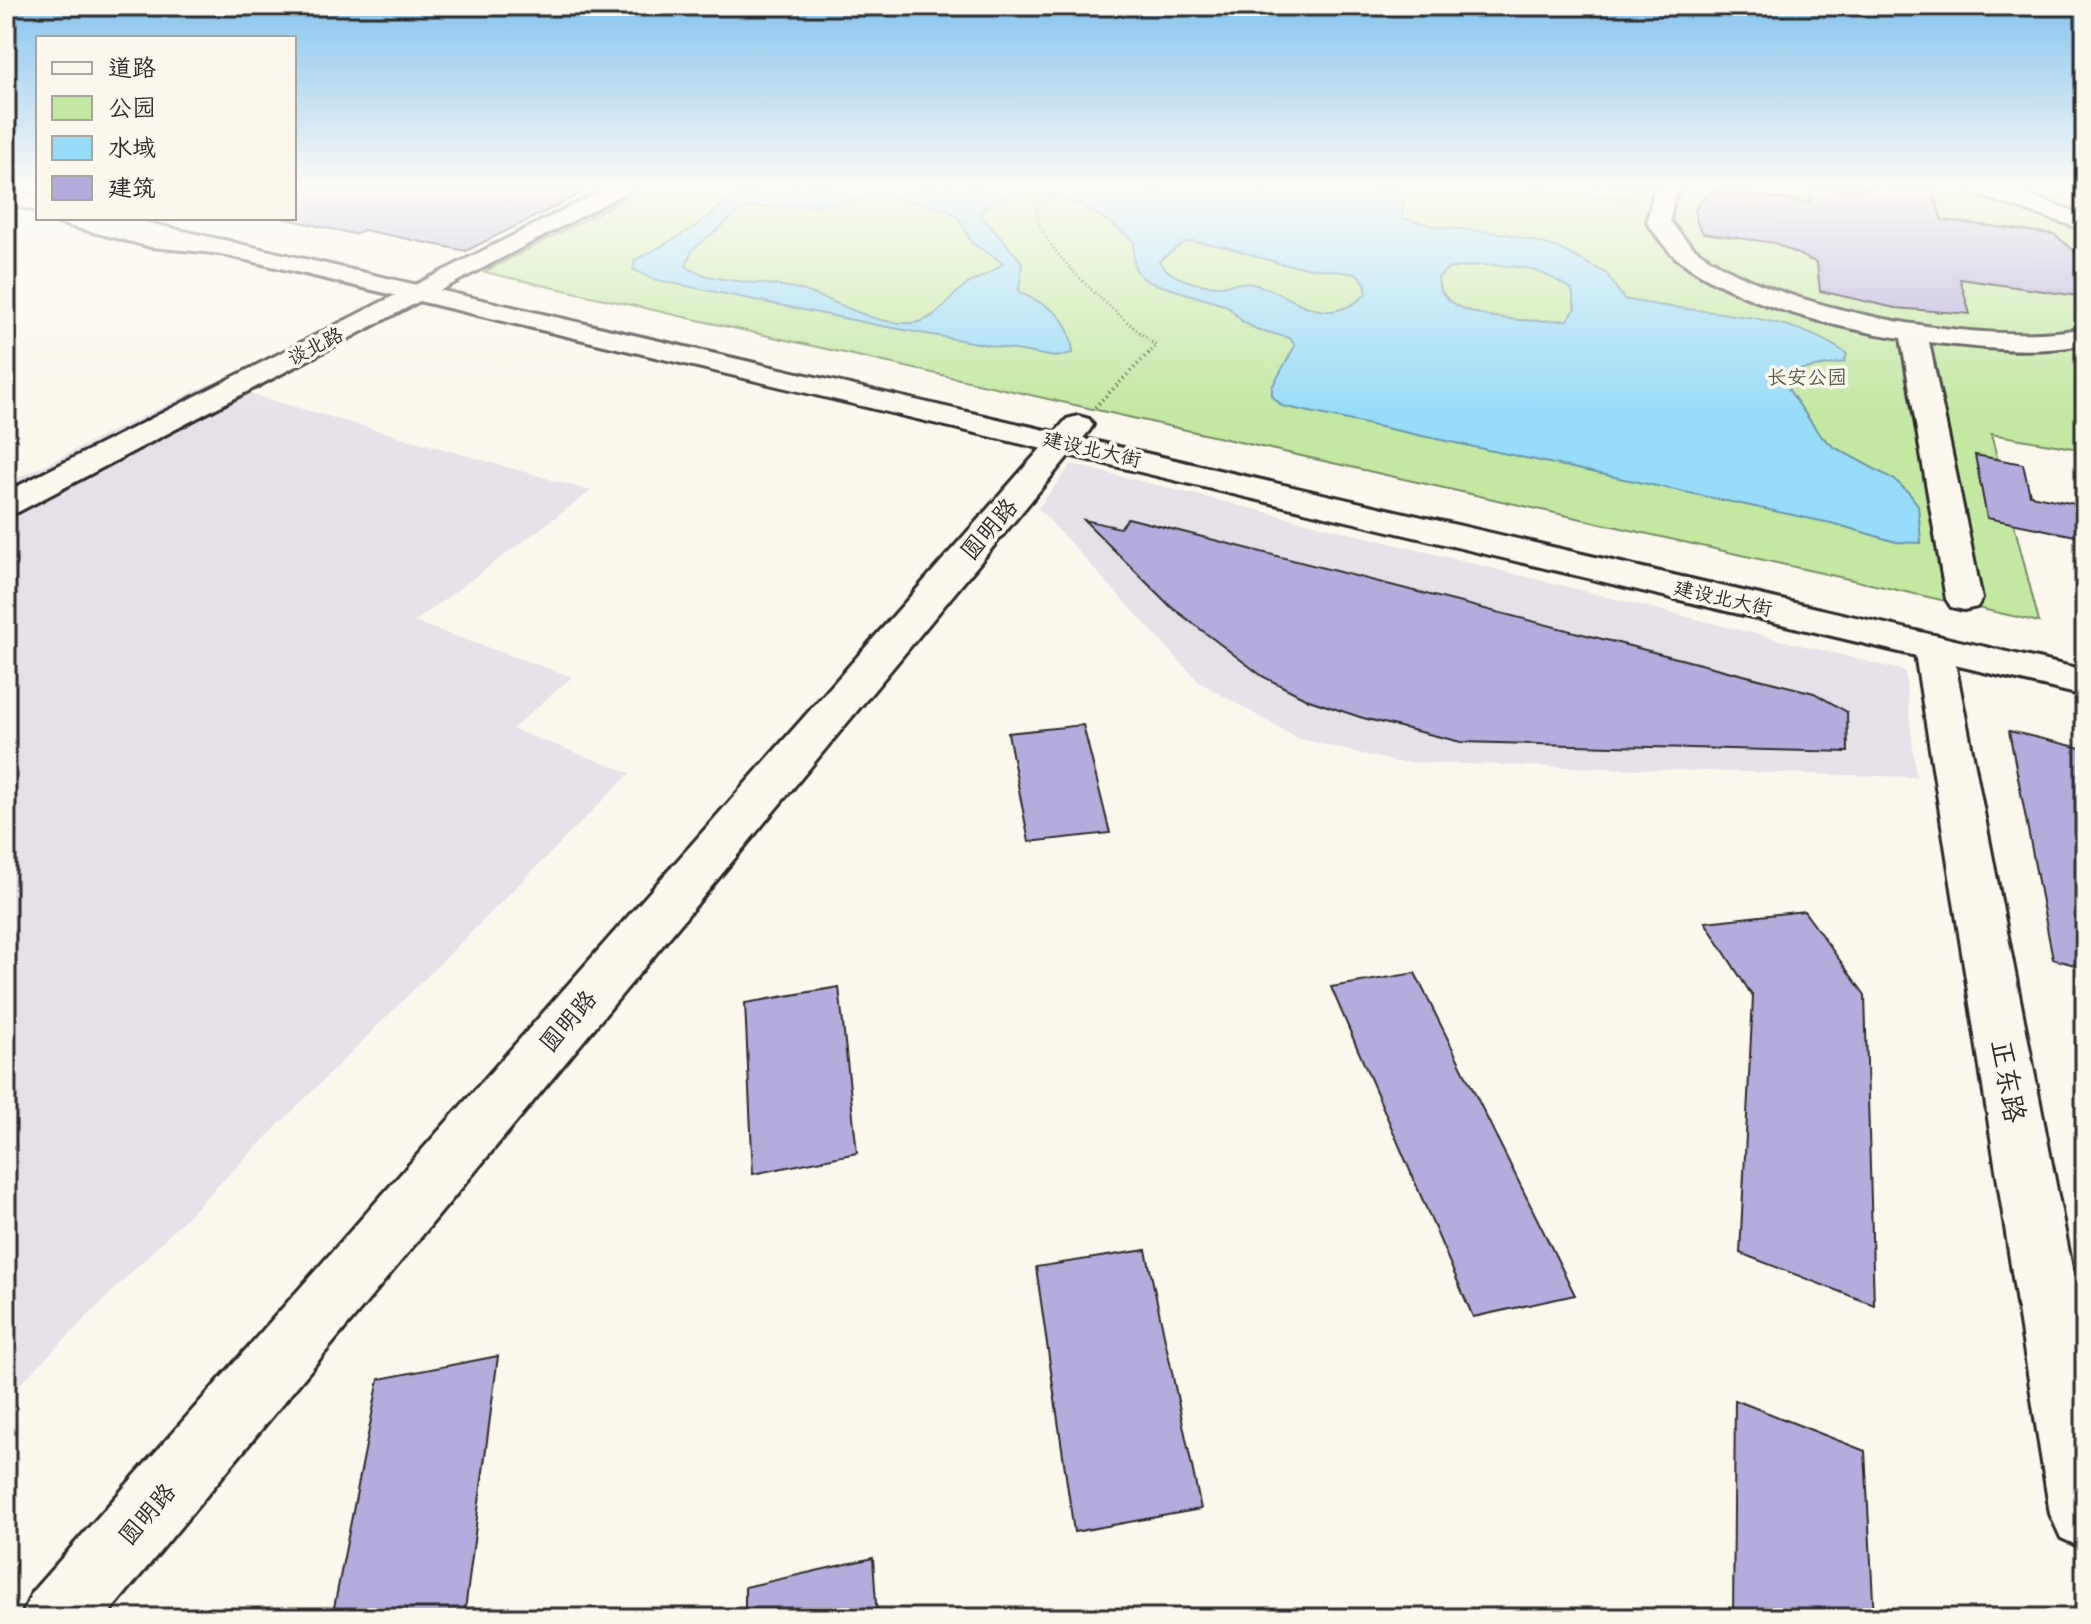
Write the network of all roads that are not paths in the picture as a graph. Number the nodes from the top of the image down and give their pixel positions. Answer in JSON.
{"nodes":[{"id":1,"x":337,"y":264,"type":"edge"},
{"id":2,"x":476,"y":264,"type":"edge"},
{"id":3,"x":1703,"y":264,"type":"edge"},
{"id":4,"x":433,"y":286,"type":"junction"},
{"id":5,"x":1913,"y":331,"type":"junction"},
{"id":6,"x":2085,"y":336,"type":"edge"},
{"id":7,"x":1071,"y":433,"type":"junction"},
{"id":8,"x":6,"y":505,"type":"edge"},
{"id":9,"x":1964,"y":599,"type":"dead end"},
{"id":10,"x":1933,"y":647,"type":"junction"},
{"id":11,"x":2085,"y":657,"type":"edge"},
{"id":12,"x":2085,"y":683,"type":"edge"},
{"id":13,"x":2085,"y":1514,"type":"edge"},
{"id":14,"x":58,"y":1618,"type":"edge"}],
"edges":[{"from":1,"to":4,"type":"street","name":"建设北大街"},
{"from":2,"to":4,"type":"street","name":"谈北路"},
{"from":3,"to":5,"type":"street"},
{"from":4,"to":7,"type":"street","name":"建设北大街"},
{"from":4,"to":8,"type":"street","name":"谈北路"},
{"from":5,"to":6,"type":"street"},
{"from":5,"to":9,"type":"street"},
{"from":7,"to":10,"type":"street","name":"建设北大街"},
{"from":7,"to":11,"type":"street","name":"建设北大街"},
{"from":7,"to":14,"type":"street","name":"圆明路"},
{"from":10,"to":12,"type":"street","name":"建设北大街"},
{"from":10,"to":13,"type":"street","name":"正东路"}]}
